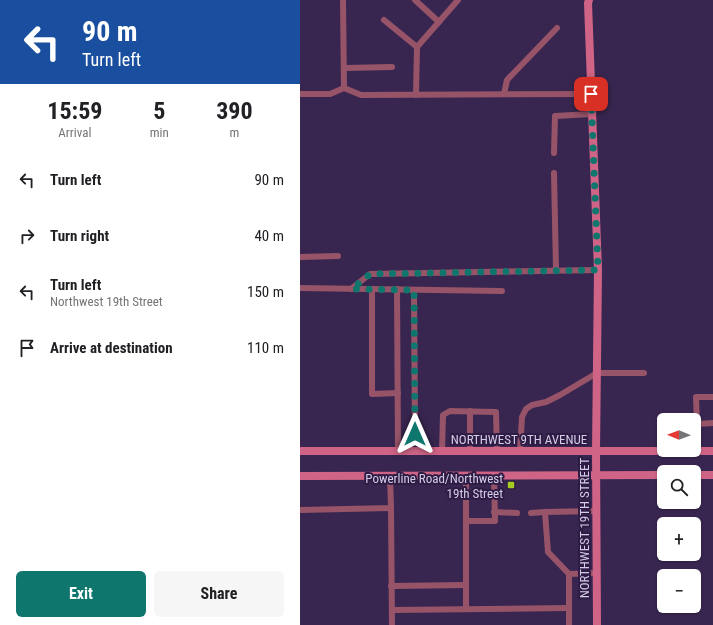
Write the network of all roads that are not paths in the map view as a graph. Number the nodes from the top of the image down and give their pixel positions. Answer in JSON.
{"nodes":[{"id":1,"x":343,"y":0,"type":"edge"},
{"id":2,"x":415,"y":0,"type":"edge"},
{"id":3,"x":458,"y":0,"type":"edge"},
{"id":4,"x":589,"y":0,"type":"edge"},
{"id":5,"x":384,"y":20,"type":"dead end"},
{"id":6,"x":439,"y":22,"type":"junction"},
{"id":7,"x":557,"y":28,"type":"dead end"},
{"id":8,"x":417,"y":47,"type":"junction"},
{"id":9,"x":344,"y":68,"type":"junction"},
{"id":10,"x":392,"y":68,"type":"dead end"},
{"id":11,"x":344,"y":88,"type":"junction"},
{"id":12,"x":300,"y":94,"type":"edge"},
{"id":13,"x":504,"y":94,"type":"junction"},
{"id":14,"x":591,"y":94,"type":"junction"},
{"id":15,"x":416,"y":95,"type":"junction"},
{"id":16,"x":592,"y":114,"type":"junction"},
{"id":17,"x":554,"y":153,"type":"dead end"},
{"id":18,"x":554,"y":173,"type":"dead end"},
{"id":19,"x":338,"y":256,"type":"dead end"},
{"id":20,"x":300,"y":257,"type":"edge"},
{"id":21,"x":556,"y":270,"type":"junction"},
{"id":22,"x":598,"y":270,"type":"junction"},
{"id":23,"x":300,"y":288,"type":"edge"},
{"id":24,"x":352,"y":289,"type":"junction"},
{"id":25,"x":372,"y":289,"type":"junction"},
{"id":26,"x":397,"y":289,"type":"junction"},
{"id":27,"x":414,"y":290,"type":"junction"},
{"id":28,"x":502,"y":291,"type":"dead end"},
{"id":29,"x":596,"y":373,"type":"junction"},
{"id":30,"x":644,"y":373,"type":"dead end"},
{"id":31,"x":398,"y":394,"type":"junction"},
{"id":32,"x":713,"y":397,"type":"edge"},
{"id":33,"x":470,"y":411,"type":"junction"},
{"id":34,"x":713,"y":423,"type":"edge"},
{"id":35,"x":415,"y":434,"type":"dead end"},
{"id":36,"x":398,"y":451,"type":"junction"},
{"id":37,"x":442,"y":451,"type":"junction"},
{"id":38,"x":470,"y":451,"type":"junction"},
{"id":39,"x":497,"y":451,"type":"junction"},
{"id":40,"x":520,"y":451,"type":"junction"},
{"id":41,"x":596,"y":451,"type":"junction"},
{"id":42,"x":713,"y":451,"type":"edge"},
{"id":43,"x":300,"y":452,"type":"edge"},
{"id":44,"x":596,"y":475,"type":"junction"},
{"id":45,"x":657,"y":475,"type":"edge"},
{"id":46,"x":701,"y":475,"type":"edge"},
{"id":47,"x":713,"y":475,"type":"edge"},
{"id":48,"x":300,"y":476,"type":"edge"},
{"id":49,"x":466,"y":476,"type":"junction"},
{"id":50,"x":494,"y":476,"type":"junction"},
{"id":51,"x":390,"y":477,"type":"junction"},
{"id":52,"x":391,"y":508,"type":"junction"},
{"id":53,"x":300,"y":510,"type":"edge"},
{"id":54,"x":596,"y":511,"type":"junction"},
{"id":55,"x":494,"y":512,"type":"junction"},
{"id":56,"x":545,"y":512,"type":"junction"},
{"id":57,"x":517,"y":513,"type":"dead end"},
{"id":58,"x":531,"y":513,"type":"dead end"},
{"id":59,"x":466,"y":521,"type":"junction"},
{"id":60,"x":596,"y":572,"type":"junction"},
{"id":61,"x":568,"y":574,"type":"junction"},
{"id":62,"x":466,"y":585,"type":"junction"},
{"id":63,"x":391,"y":586,"type":"junction"},
{"id":64,"x":569,"y":608,"type":"junction"},
{"id":65,"x":466,"y":609,"type":"junction"},
{"id":66,"x":392,"y":610,"type":"junction"},
{"id":67,"x":392,"y":625,"type":"edge"},
{"id":68,"x":569,"y":625,"type":"edge"},
{"id":69,"x":596,"y":625,"type":"edge"}],
"edges":[{"from":1,"to":9,"type":"lane"},
{"from":2,"to":6,"type":"lane"},
{"from":3,"to":6,"type":"lane"},
{"from":4,"to":14,"type":"main road","name":"NORTHWEST 19TH STREET"},
{"from":5,"to":8,"type":"lane"},
{"from":6,"to":8,"type":"lane"},
{"from":7,"to":13,"type":"lane"},
{"from":8,"to":15,"type":"lane"},
{"from":9,"to":10,"type":"lane"},
{"from":9,"to":11,"type":"lane"},
{"from":11,"to":12,"type":"lane"},
{"from":11,"to":15,"type":"lane"},
{"from":13,"to":14,"type":"lane"},
{"from":13,"to":15,"type":"lane"},
{"from":14,"to":16,"type":"main road","name":"NORTHWEST 19TH STREET"},
{"from":16,"to":17,"type":"lane"},
{"from":16,"to":22,"type":"main road","name":"NORTHWEST 19TH STREET"},
{"from":18,"to":21,"type":"lane"},
{"from":19,"to":20,"type":"lane"},
{"from":21,"to":22,"type":"lane"},
{"from":21,"to":24,"type":"lane"},
{"from":22,"to":29,"type":"main road","name":"NORTHWEST 19TH STREET"},
{"from":23,"to":24,"type":"lane"},
{"from":24,"to":25,"type":"lane"},
{"from":25,"to":26,"type":"lane"},
{"from":25,"to":31,"type":"lane"},
{"from":26,"to":27,"type":"lane"},
{"from":26,"to":31,"type":"lane"},
{"from":27,"to":28,"type":"lane"},
{"from":27,"to":35,"type":"lane"},
{"from":29,"to":30,"type":"lane"},
{"from":29,"to":40,"type":"lane"},
{"from":29,"to":41,"type":"main road","name":"NORTHWEST 19TH STREET"},
{"from":31,"to":36,"type":"lane"},
{"from":32,"to":34,"type":"lane"},
{"from":33,"to":37,"type":"lane"},
{"from":33,"to":38,"type":"lane"},
{"from":33,"to":39,"type":"lane"},
{"from":36,"to":37,"type":"main road","name":"NORTHWEST 9TH AVENUE"},
{"from":36,"to":43,"type":"main road","name":"NORTHWEST 9TH AVENUE"},
{"from":37,"to":38,"type":"main road","name":"NORTHWEST 9TH AVENUE"},
{"from":38,"to":39,"type":"main road","name":"NORTHWEST 9TH AVENUE"},
{"from":39,"to":40,"type":"main road","name":"NORTHWEST 9TH AVENUE"},
{"from":40,"to":41,"type":"main road","name":"NORTHWEST 9TH AVENUE"},
{"from":41,"to":42,"type":"main road","name":"NORTHWEST 9TH AVENUE"},
{"from":41,"to":44,"type":"main road","name":"NORTHWEST 19TH STREET"},
{"from":44,"to":45,"type":"main road"},
{"from":44,"to":50,"type":"main road"},
{"from":44,"to":54,"type":"main road","name":"NORTHWEST 19TH STREET"},
{"from":46,"to":47,"type":"main road"},
{"from":48,"to":51,"type":"main road"},
{"from":49,"to":50,"type":"main road"},
{"from":49,"to":51,"type":"main road"},
{"from":49,"to":59,"type":"lane"},
{"from":50,"to":55,"type":"lane"},
{"from":51,"to":52,"type":"lane"},
{"from":52,"to":53,"type":"lane"},
{"from":52,"to":63,"type":"lane"},
{"from":54,"to":56,"type":"lane"},
{"from":54,"to":60,"type":"main road","name":"NORTHWEST 19TH STREET"},
{"from":55,"to":57,"type":"lane"},
{"from":55,"to":59,"type":"lane"},
{"from":56,"to":58,"type":"lane"},
{"from":56,"to":61,"type":"lane"},
{"from":59,"to":62,"type":"lane"},
{"from":60,"to":61,"type":"lane"},
{"from":60,"to":69,"type":"main road","name":"NORTHWEST 19TH STREET"},
{"from":61,"to":64,"type":"lane"},
{"from":62,"to":63,"type":"lane"},
{"from":62,"to":65,"type":"lane"},
{"from":63,"to":66,"type":"lane"},
{"from":64,"to":65,"type":"lane"},
{"from":64,"to":68,"type":"lane"},
{"from":65,"to":66,"type":"lane"},
{"from":66,"to":67,"type":"lane"}]}
